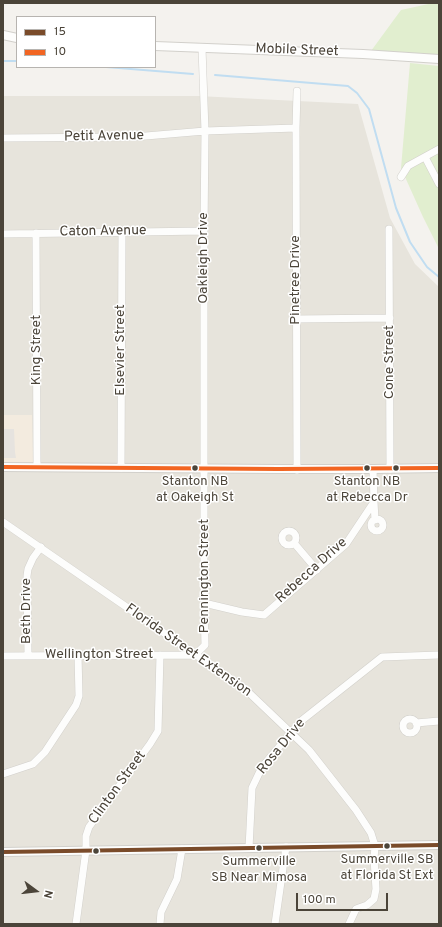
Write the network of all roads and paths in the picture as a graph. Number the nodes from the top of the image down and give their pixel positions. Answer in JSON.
{"nodes":[{"id":1,"x":3,"y":35,"type":"edge"},
{"id":2,"x":16,"y":38,"type":"edge"},
{"id":3,"x":156,"y":46,"type":"edge"},
{"id":4,"x":202,"y":48,"type":"junction"},
{"id":5,"x":439,"y":59,"type":"edge"},
{"id":6,"x":297,"y":91,"type":"dead end"},
{"id":7,"x":296,"y":128,"type":"junction"},
{"id":8,"x":205,"y":131,"type":"junction"},
{"id":9,"x":3,"y":138,"type":"edge"},
{"id":10,"x":439,"y":149,"type":"edge"},
{"id":11,"x":425,"y":157,"type":"junction"},
{"id":12,"x":401,"y":177,"type":"dead end"},
{"id":13,"x":439,"y":184,"type":"edge"},
{"id":14,"x":389,"y":229,"type":"dead end"},
{"id":15,"x":204,"y":231,"type":"junction"},
{"id":16,"x":122,"y":232,"type":"junction"},
{"id":17,"x":36,"y":233,"type":"junction"},
{"id":18,"x":3,"y":234,"type":"edge"},
{"id":19,"x":390,"y":318,"type":"junction"},
{"id":20,"x":297,"y":319,"type":"junction"},
{"id":21,"x":3,"y":467,"type":"edge"},
{"id":22,"x":37,"y":467,"type":"junction"},
{"id":23,"x":121,"y":468,"type":"junction"},
{"id":24,"x":439,"y":468,"type":"edge"},
{"id":25,"x":204,"y":469,"type":"junction"},
{"id":26,"x":374,"y":469,"type":"junction"},
{"id":27,"x":390,"y":469,"type":"junction"},
{"id":28,"x":297,"y":470,"type":"junction"},
{"id":29,"x":374,"y":502,"type":"junction"},
{"id":30,"x":375,"y":520,"type":"dead end"},
{"id":31,"x":3,"y":522,"type":"edge"},
{"id":32,"x":294,"y":543,"type":"dead end"},
{"id":33,"x":41,"y":547,"type":"junction"},
{"id":34,"x":317,"y":570,"type":"junction"},
{"id":35,"x":204,"y":603,"type":"junction"},
{"id":36,"x":28,"y":655,"type":"junction"},
{"id":37,"x":78,"y":655,"type":"junction"},
{"id":38,"x":160,"y":655,"type":"junction"},
{"id":39,"x":195,"y":655,"type":"junction"},
{"id":40,"x":439,"y":655,"type":"edge"},
{"id":41,"x":3,"y":656,"type":"edge"},
{"id":42,"x":439,"y":721,"type":"edge"},
{"id":43,"x":416,"y":723,"type":"dead end"},
{"id":44,"x":291,"y":733,"type":"junction"},
{"id":45,"x":3,"y":774,"type":"edge"},
{"id":46,"x":439,"y":845,"type":"edge"},
{"id":47,"x":375,"y":846,"type":"junction"},
{"id":48,"x":286,"y":847,"type":"junction"},
{"id":49,"x":249,"y":848,"type":"junction"},
{"id":50,"x":182,"y":849,"type":"junction"},
{"id":51,"x":86,"y":850,"type":"junction"},
{"id":52,"x":3,"y":852,"type":"edge"},
{"id":53,"x":76,"y":924,"type":"edge"},
{"id":54,"x":160,"y":924,"type":"edge"},
{"id":55,"x":275,"y":924,"type":"edge"},
{"id":56,"x":349,"y":924,"type":"edge"}],
"edges":[{"from":1,"to":2,"type":"street"},
{"from":3,"to":4,"type":"street","name":"Mobile Street"},
{"from":4,"to":5,"type":"street","name":"Mobile Street"},
{"from":4,"to":8,"type":"street","name":"Oakleigh Drive"},
{"from":6,"to":7,"type":"street","name":"Pinetree Drive"},
{"from":7,"to":8,"type":"street","name":"Petit Avenue"},
{"from":7,"to":20,"type":"street","name":"Pinetree Drive"},
{"from":8,"to":9,"type":"street","name":"Petit Avenue"},
{"from":8,"to":15,"type":"street","name":"Oakleigh Drive"},
{"from":10,"to":11,"type":"street"},
{"from":11,"to":12,"type":"street"},
{"from":11,"to":13,"type":"street"},
{"from":14,"to":19,"type":"street","name":"Cone Street"},
{"from":15,"to":16,"type":"street","name":"Caton Avenue"},
{"from":15,"to":25,"type":"street","name":"Oakleigh Drive"},
{"from":16,"to":17,"type":"street","name":"Caton Avenue"},
{"from":16,"to":23,"type":"street","name":"Elsevier Street"},
{"from":17,"to":18,"type":"street","name":"Caton Avenue"},
{"from":17,"to":22,"type":"street","name":"King Street"},
{"from":19,"to":20,"type":"street"},
{"from":19,"to":27,"type":"street","name":"Cone Street"},
{"from":20,"to":28,"type":"street","name":"Pinetree Drive"},
{"from":21,"to":22,"type":"street"},
{"from":22,"to":23,"type":"street"},
{"from":23,"to":25,"type":"street"},
{"from":24,"to":27,"type":"street"},
{"from":25,"to":28,"type":"street"},
{"from":25,"to":35,"type":"street","name":"Pennington Street"},
{"from":26,"to":27,"type":"street"},
{"from":26,"to":28,"type":"street"},
{"from":26,"to":29,"type":"street"},
{"from":29,"to":30,"type":"street"},
{"from":29,"to":34,"type":"street","name":"Rebecca Drive"},
{"from":31,"to":33,"type":"street","name":"Florida Street Extension"},
{"from":32,"to":34,"type":"street"},
{"from":33,"to":36,"type":"street","name":"Beth Drive"},
{"from":33,"to":39,"type":"street","name":"Florida Street Extension"},
{"from":34,"to":35,"type":"street","name":"Rebecca Drive"},
{"from":35,"to":39,"type":"street","name":"Pennington Street"},
{"from":36,"to":37,"type":"street","name":"Wellington Street"},
{"from":36,"to":41,"type":"street","name":"Wellington Street"},
{"from":37,"to":38,"type":"street","name":"Wellington Street"},
{"from":37,"to":45,"type":"street"},
{"from":38,"to":39,"type":"street","name":"Wellington Street"},
{"from":38,"to":51,"type":"street","name":"Clinton Street"},
{"from":39,"to":44,"type":"street","name":"Florida Street Extension"},
{"from":40,"to":44,"type":"street","name":"Rosa Drive"},
{"from":42,"to":43,"type":"street"},
{"from":44,"to":47,"type":"street","name":"Florida Street Extension"},
{"from":44,"to":49,"type":"street","name":"Rosa Drive"},
{"from":46,"to":47,"type":"street"},
{"from":47,"to":48,"type":"street"},
{"from":47,"to":56,"type":"street"},
{"from":48,"to":49,"type":"street"},
{"from":48,"to":55,"type":"street"},
{"from":49,"to":50,"type":"street"},
{"from":50,"to":51,"type":"street"},
{"from":50,"to":54,"type":"street"},
{"from":51,"to":52,"type":"street"},
{"from":51,"to":53,"type":"street","name":"Clinton Street"}]}
